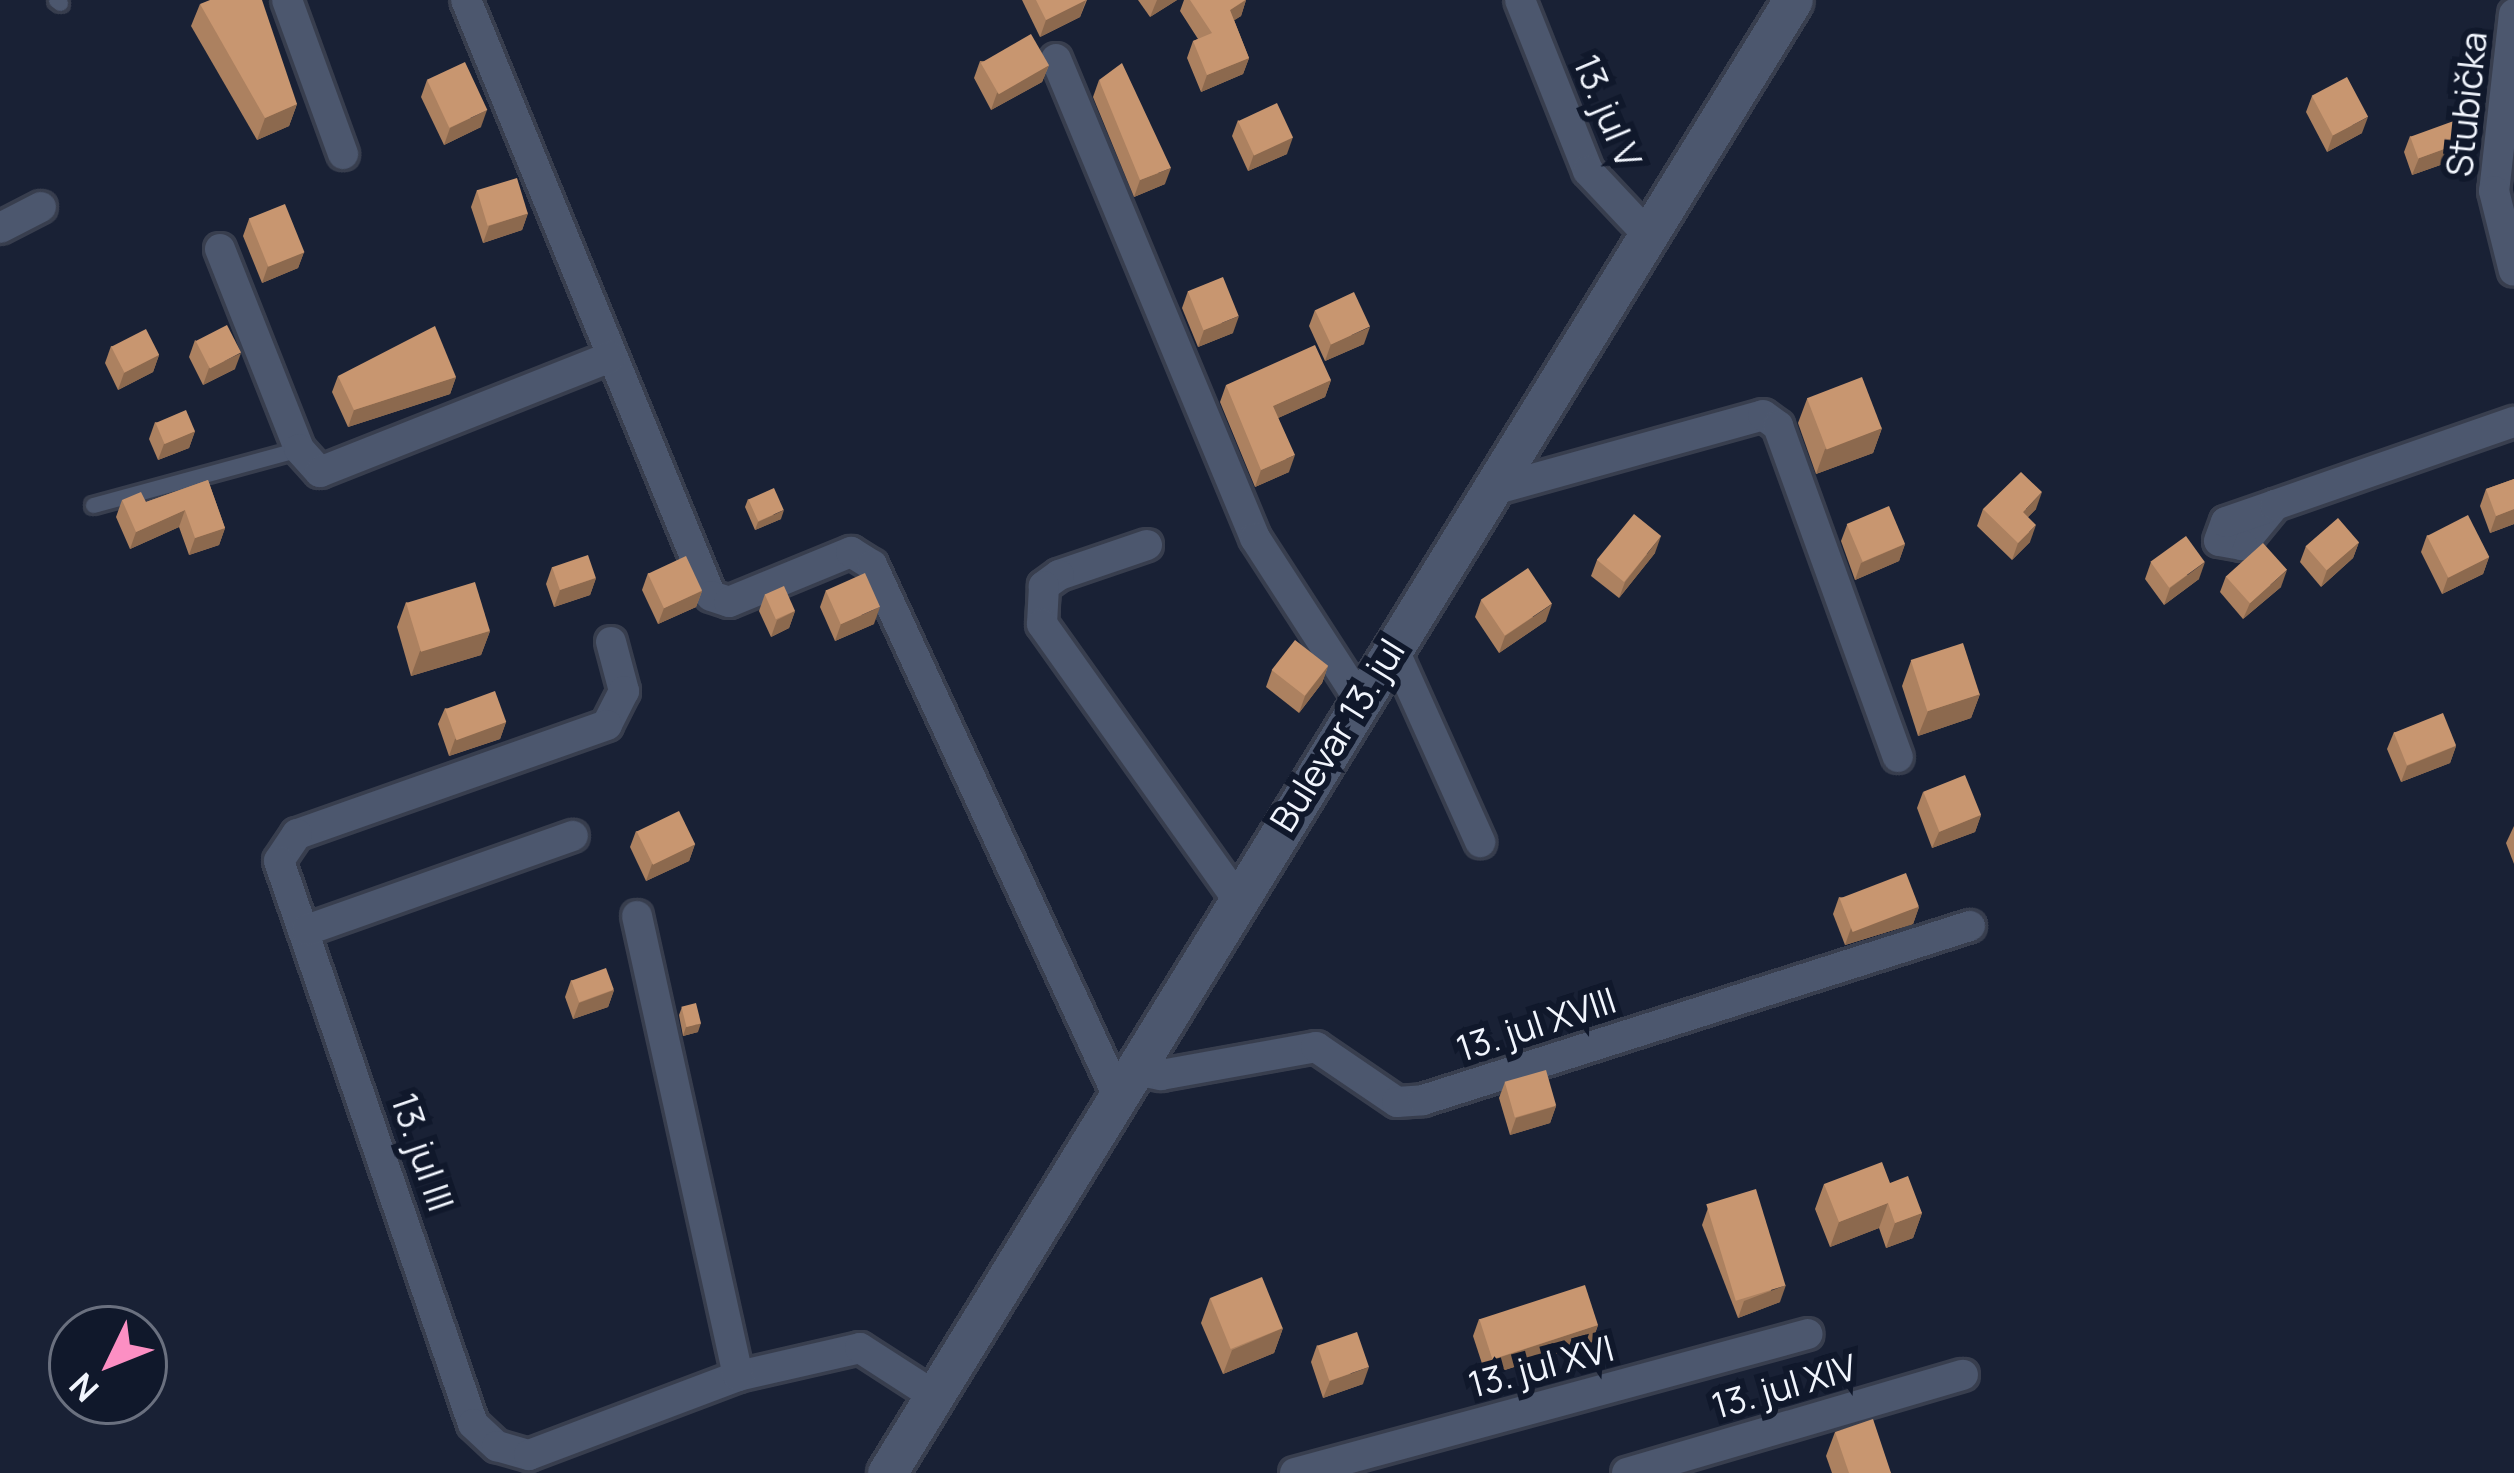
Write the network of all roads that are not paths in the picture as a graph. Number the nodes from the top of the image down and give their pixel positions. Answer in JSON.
{"nodes":[{"id":1,"x":287,"y":0,"type":"edge"},
{"id":2,"x":466,"y":0,"type":"edge"},
{"id":3,"x":1520,"y":0,"type":"edge"},
{"id":4,"x":1793,"y":0,"type":"edge"},
{"id":5,"x":2514,"y":14,"type":"edge"},
{"id":6,"x":1056,"y":59,"type":"dead end"},
{"id":7,"x":343,"y":154,"type":"dead end"},
{"id":8,"x":41,"y":207,"type":"dead end"},
{"id":9,"x":0,"y":228,"type":"edge"},
{"id":10,"x":1648,"y":235,"type":"junction"},
{"id":11,"x":220,"y":249,"type":"dead end"},
{"id":12,"x":2514,"y":271,"type":"edge"},
{"id":13,"x":611,"y":357,"type":"junction"},
{"id":14,"x":2514,"y":422,"type":"edge"},
{"id":15,"x":299,"y":448,"type":"junction"},
{"id":16,"x":1493,"y":490,"type":"junction"},
{"id":17,"x":93,"y":505,"type":"dead end"},
{"id":18,"x":2275,"y":505,"type":"dead end"},
{"id":19,"x":1147,"y":545,"type":"dead end"},
{"id":20,"x":610,"y":642,"type":"dead end"},
{"id":21,"x":1393,"y":648,"type":"junction"},
{"id":22,"x":1358,"y":697,"type":"junction"},
{"id":23,"x":1898,"y":757,"type":"dead end"},
{"id":24,"x":573,"y":836,"type":"dead end"},
{"id":25,"x":1480,"y":842,"type":"dead end"},
{"id":26,"x":1236,"y":897,"type":"junction"},
{"id":27,"x":637,"y":916,"type":"dead end"},
{"id":28,"x":1970,"y":926,"type":"dead end"},
{"id":29,"x":308,"y":930,"type":"junction"},
{"id":30,"x":1124,"y":1082,"type":"junction"},
{"id":31,"x":1808,"y":1334,"type":"dead end"},
{"id":32,"x":1963,"y":1375,"type":"dead end"},
{"id":33,"x":738,"y":1376,"type":"junction"},
{"id":34,"x":933,"y":1395,"type":"junction"},
{"id":35,"x":886,"y":1473,"type":"edge"},
{"id":36,"x":1295,"y":1473,"type":"edge"},
{"id":37,"x":1627,"y":1473,"type":"edge"}],
"edges":[{"from":1,"to":7,"type":"street"},
{"from":2,"to":13,"type":"street"},
{"from":3,"to":10,"type":"street","name":"13. jul V"},
{"from":4,"to":10,"type":"street","name":"Bulevar 13. jul"},
{"from":5,"to":12,"type":"street","name":"Stubička"},
{"from":6,"to":22,"type":"street"},
{"from":8,"to":9,"type":"street"},
{"from":10,"to":16,"type":"street","name":"Bulevar 13. jul"},
{"from":11,"to":15,"type":"street"},
{"from":13,"to":15,"type":"street"},
{"from":13,"to":30,"type":"street"},
{"from":14,"to":18,"type":"street"},
{"from":15,"to":17,"type":"lane"},
{"from":16,"to":21,"type":"street","name":"Bulevar 13. jul"},
{"from":16,"to":23,"type":"street"},
{"from":19,"to":26,"type":"street"},
{"from":20,"to":29,"type":"street","name":"13. jul III"},
{"from":21,"to":22,"type":"street","name":"Bulevar 13. jul"},
{"from":21,"to":25,"type":"street"},
{"from":22,"to":26,"type":"street","name":"Bulevar 13. jul"},
{"from":24,"to":29,"type":"street"},
{"from":26,"to":30,"type":"street","name":"Bulevar 13. jul"},
{"from":27,"to":33,"type":"street"},
{"from":28,"to":30,"type":"street","name":"13. jul XVIII"},
{"from":29,"to":33,"type":"street","name":"13. jul III"},
{"from":30,"to":34,"type":"street","name":"Bulevar 13. jul"},
{"from":31,"to":36,"type":"street","name":"13. jul XVI"},
{"from":32,"to":37,"type":"street","name":"13. jul XIV"},
{"from":33,"to":34,"type":"street","name":"13. jul III"},
{"from":34,"to":35,"type":"street","name":"Bulevar 13. jul"}]}
